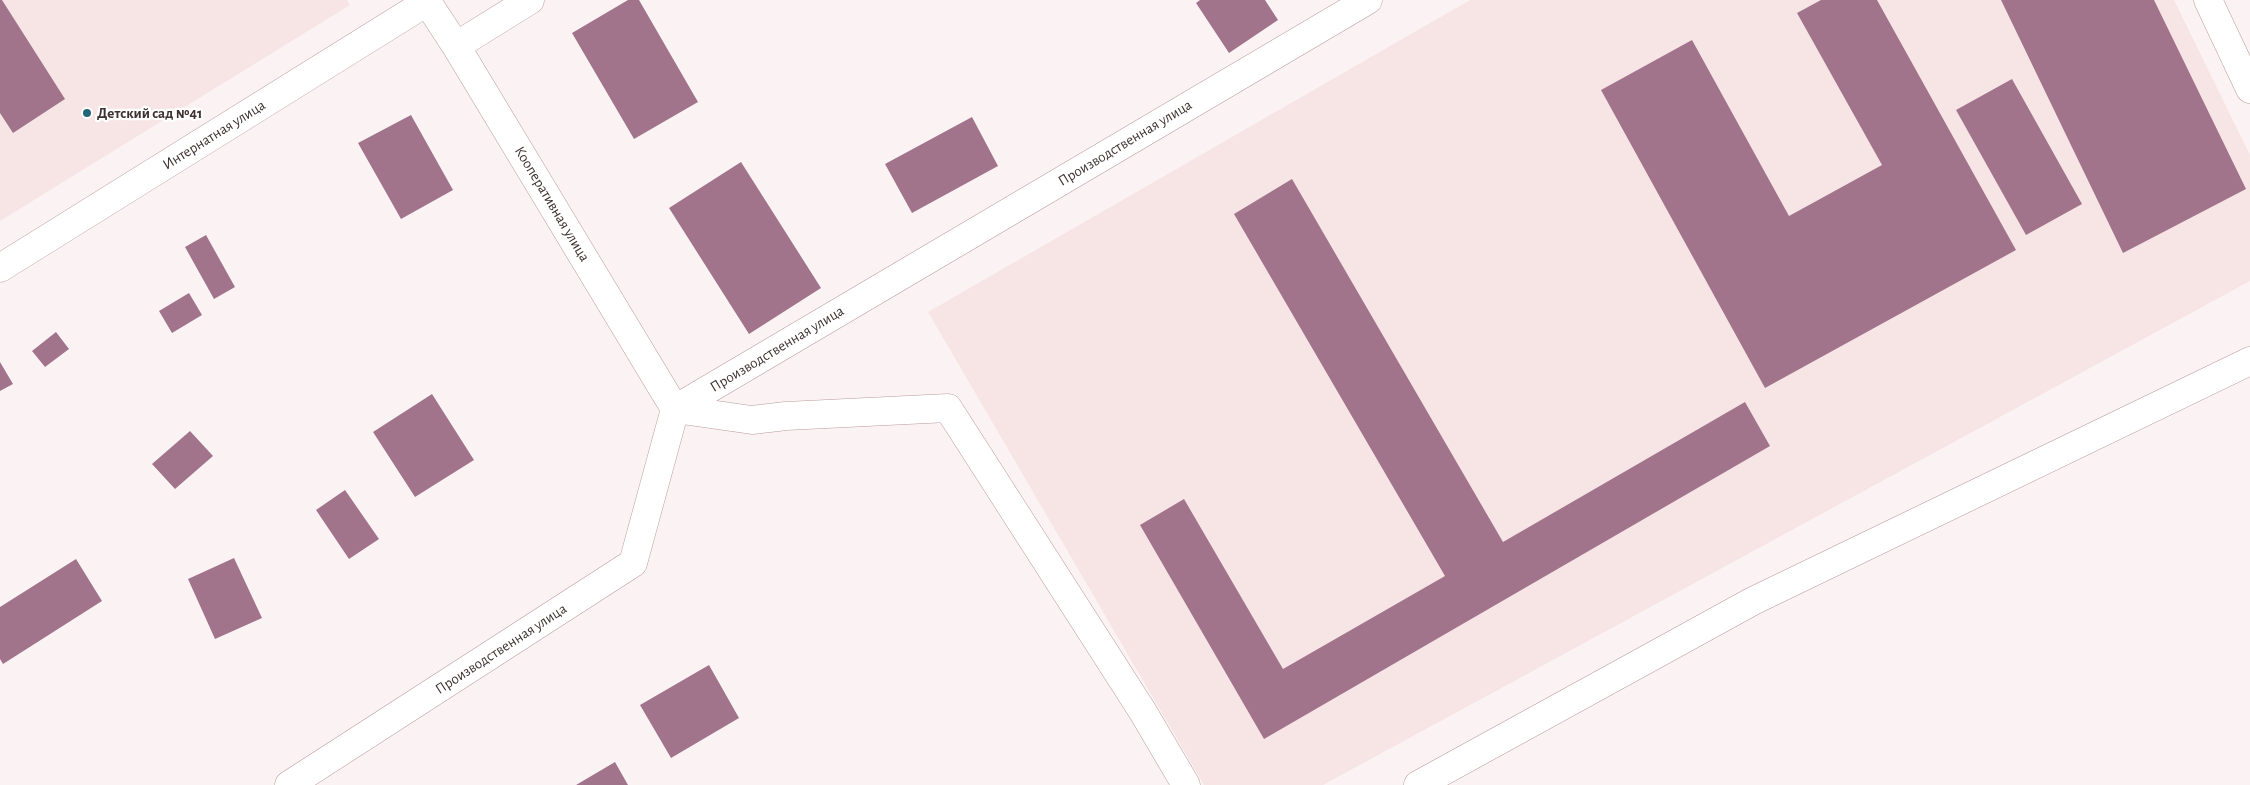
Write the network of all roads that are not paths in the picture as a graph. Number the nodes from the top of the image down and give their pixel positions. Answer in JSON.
{"nodes":[{"id":1,"x":530,"y":0,"type":"edge"},
{"id":2,"x":1368,"y":0,"type":"edge"},
{"id":3,"x":2208,"y":0,"type":"edge"},
{"id":4,"x":427,"y":1,"type":"edge"},
{"id":5,"x":456,"y":46,"type":"junction"},
{"id":6,"x":2250,"y":88,"type":"edge"},
{"id":7,"x":0,"y":268,"type":"edge"},
{"id":8,"x":2250,"y":361,"type":"edge"},
{"id":9,"x":675,"y":409,"type":"junction"},
{"id":10,"x":290,"y":785,"type":"edge"},
{"id":11,"x":1186,"y":785,"type":"edge"},
{"id":12,"x":1418,"y":785,"type":"edge"}],
"edges":[{"from":1,"to":5,"type":"street"},
{"from":2,"to":9,"type":"street","name":"Производственная улица"},
{"from":3,"to":6,"type":"street"},
{"from":4,"to":5,"type":"street","name":"Кооперативная улица"},
{"from":4,"to":7,"type":"street","name":"Интернатная улица"},
{"from":5,"to":9,"type":"street","name":"Кооперативная улица"},
{"from":8,"to":12,"type":"street"},
{"from":9,"to":10,"type":"street","name":"Производственная улица"},
{"from":9,"to":11,"type":"street"}]}
